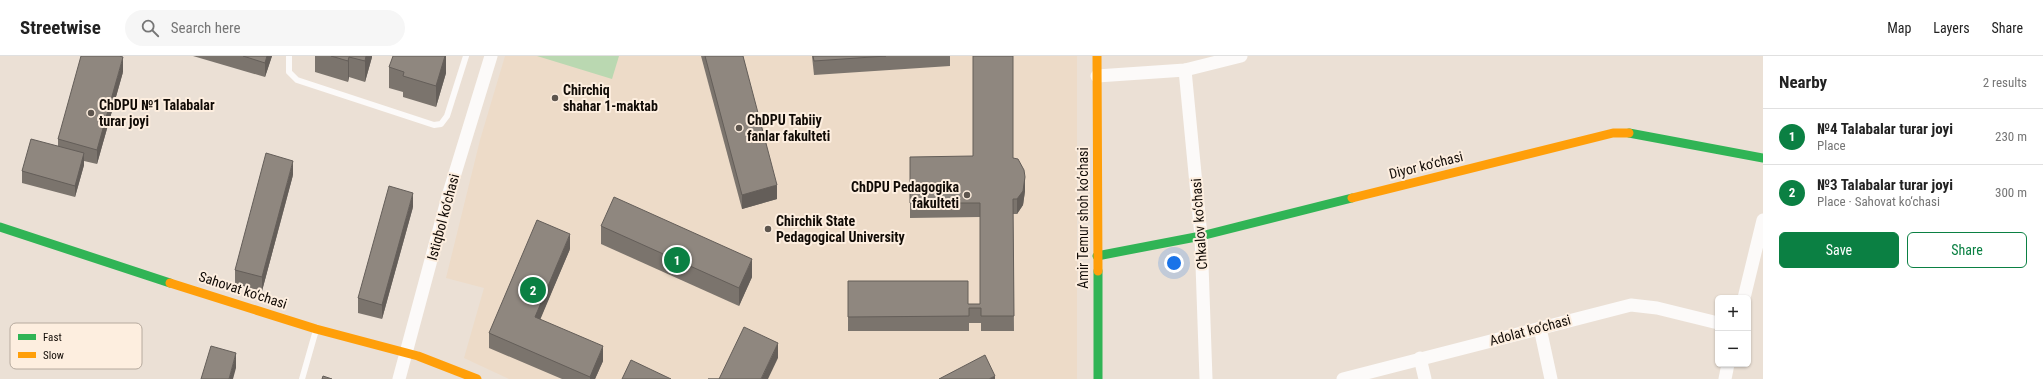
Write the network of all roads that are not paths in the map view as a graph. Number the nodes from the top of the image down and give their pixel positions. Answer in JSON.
{"nodes":[{"id":1,"x":289,"y":56,"type":"edge"},
{"id":2,"x":466,"y":56,"type":"edge"},
{"id":3,"x":491,"y":56,"type":"edge"},
{"id":4,"x":1097,"y":56,"type":"edge"},
{"id":5,"x":1241,"y":56,"type":"edge"},
{"id":6,"x":1185,"y":70,"type":"junction"},
{"id":7,"x":1097,"y":76,"type":"junction"},
{"id":8,"x":1763,"y":158,"type":"edge"},
{"id":9,"x":1762,"y":226,"type":"edge"},
{"id":10,"x":0,"y":227,"type":"edge"},
{"id":11,"x":1201,"y":236,"type":"junction"},
{"id":12,"x":1097,"y":256,"type":"junction"},
{"id":13,"x":1745,"y":295,"type":"edge"},
{"id":14,"x":1715,"y":322,"type":"edge"},
{"id":15,"x":1540,"y":328,"type":"junction"},
{"id":16,"x":317,"y":329,"type":"junction"},
{"id":17,"x":407,"y":352,"type":"junction"},
{"id":18,"x":1420,"y":358,"type":"junction"},
{"id":19,"x":1727,"y":367,"type":"edge"},
{"id":20,"x":302,"y":379,"type":"edge"},
{"id":21,"x":399,"y":379,"type":"edge"},
{"id":22,"x":477,"y":379,"type":"edge"},
{"id":23,"x":1098,"y":379,"type":"edge"},
{"id":24,"x":1206,"y":379,"type":"edge"},
{"id":25,"x":1343,"y":379,"type":"edge"},
{"id":26,"x":1425,"y":379,"type":"edge"},
{"id":27,"x":1551,"y":379,"type":"edge"},
{"id":28,"x":1725,"y":379,"type":"edge"}],
"edges":[{"from":1,"to":2,"type":"lane"},
{"from":3,"to":17,"type":"street","name":"Istiqbol ko‘chasi"},
{"from":4,"to":7,"type":"street","name":"Amir Temur shoh ko‘chasi"},
{"from":5,"to":6,"type":"street"},
{"from":6,"to":7,"type":"street"},
{"from":6,"to":11,"type":"street","name":"Chkalov ko‘chasi"},
{"from":7,"to":12,"type":"street","name":"Amir Temur shoh ko‘chasi"},
{"from":8,"to":11,"type":"street","name":"Diyor ko‘chasi"},
{"from":9,"to":13,"type":"street"},
{"from":10,"to":16,"type":"street","name":"Sahovat ko‘chasi"},
{"from":11,"to":12,"type":"street","name":"Diyor ko‘chasi"},
{"from":11,"to":24,"type":"street","name":"Chkalov ko‘chasi"},
{"from":12,"to":23,"type":"street","name":"Amir Temur shoh ko‘chasi"},
{"from":14,"to":15,"type":"street","name":"Adolat ko‘chasi"},
{"from":15,"to":18,"type":"street","name":"Adolat ko‘chasi"},
{"from":15,"to":27,"type":"street"},
{"from":16,"to":17,"type":"street","name":"Sahovat ko‘chasi"},
{"from":16,"to":20,"type":"lane"},
{"from":17,"to":21,"type":"street","name":"Istiqbol ko‘chasi"},
{"from":17,"to":22,"type":"street","name":"Sahovat ko‘chasi"},
{"from":18,"to":25,"type":"street","name":"Adolat ko‘chasi"},
{"from":18,"to":26,"type":"street"},
{"from":19,"to":28,"type":"street"}]}
